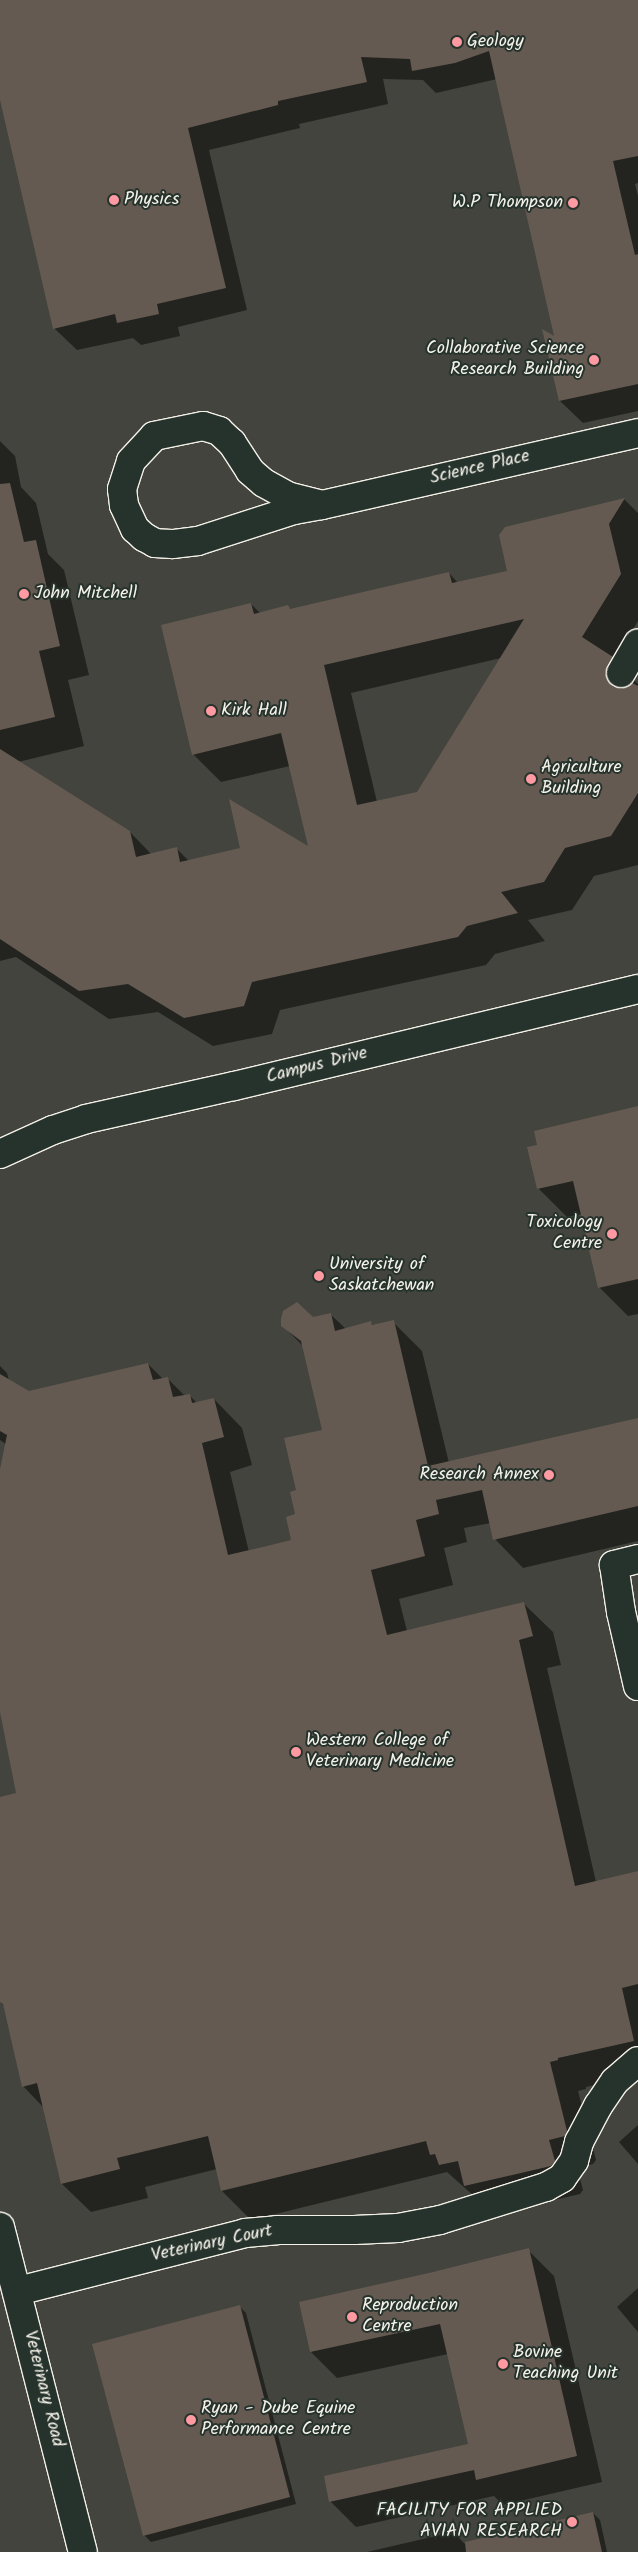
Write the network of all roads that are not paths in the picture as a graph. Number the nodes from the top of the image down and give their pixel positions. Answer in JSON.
{"nodes":[{"id":1,"x":638,"y":433,"type":"edge"},
{"id":2,"x":250,"y":471,"type":"junction"},
{"id":3,"x":322,"y":505,"type":"junction"},
{"id":4,"x":242,"y":528,"type":"junction"},
{"id":5,"x":638,"y":644,"type":"edge"},
{"id":6,"x":622,"y":673,"type":"dead end"},
{"id":7,"x":638,"y":990,"type":"edge"},
{"id":8,"x":0,"y":1154,"type":"edge"},
{"id":9,"x":638,"y":1559,"type":"edge"},
{"id":10,"x":638,"y":1686,"type":"edge"},
{"id":11,"x":638,"y":2061,"type":"edge"},
{"id":12,"x":0,"y":2226,"type":"edge"},
{"id":13,"x":18,"y":2291,"type":"junction"},
{"id":14,"x":83,"y":2552,"type":"edge"}],
"edges":[{"from":1,"to":3,"type":"street","name":"Science Place"},
{"from":2,"to":3,"type":"street","name":"Science Place"},
{"from":2,"to":4,"type":"street","name":"Science Place"},
{"from":2,"to":4,"type":"street","name":"Science Place"},
{"from":3,"to":4,"type":"street","name":"Science Place"},
{"from":5,"to":6,"type":"street"},
{"from":7,"to":8,"type":"street","name":"Campus Drive"},
{"from":9,"to":10,"type":"street"},
{"from":11,"to":13,"type":"street","name":"Veterinary Court"},
{"from":12,"to":13,"type":"street","name":"Veterinary Road"},
{"from":13,"to":14,"type":"street","name":"Veterinary Road"}]}
